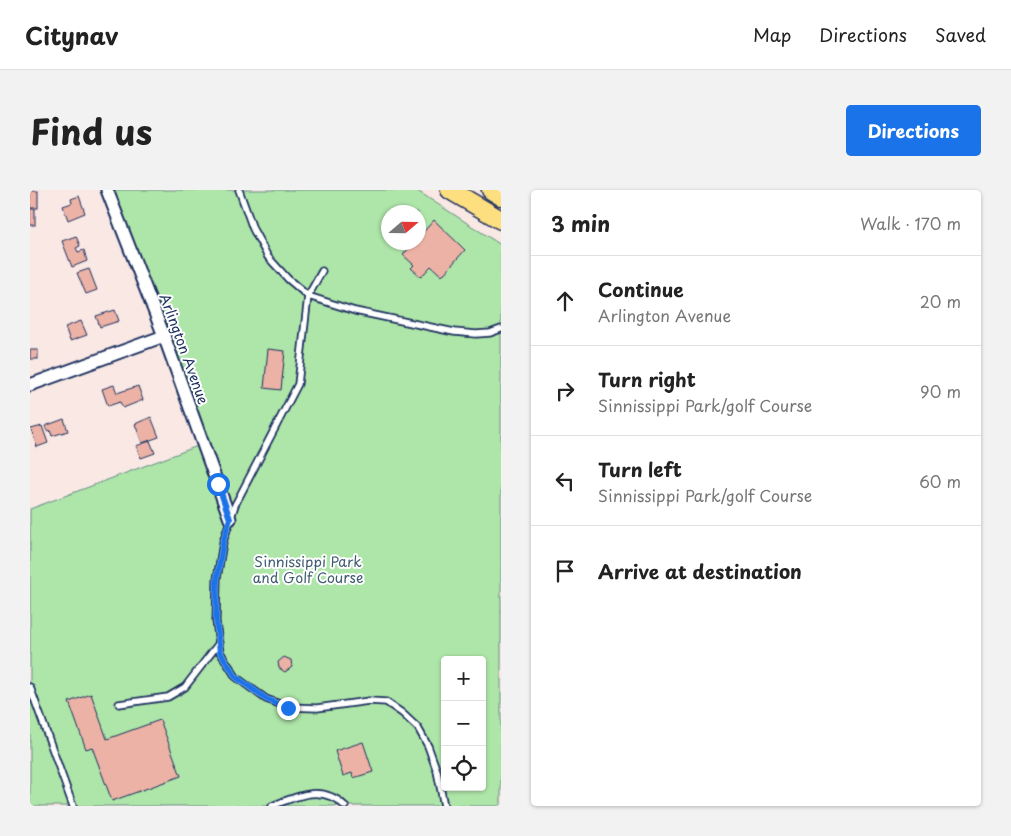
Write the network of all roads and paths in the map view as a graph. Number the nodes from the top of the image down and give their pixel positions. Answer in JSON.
{"nodes":[{"id":1,"x":107,"y":190,"type":"edge"},
{"id":2,"x":239,"y":190,"type":"edge"},
{"id":3,"x":450,"y":190,"type":"edge"},
{"id":4,"x":491,"y":190,"type":"edge"},
{"id":5,"x":501,"y":196,"type":"edge"},
{"id":6,"x":501,"y":220,"type":"edge"},
{"id":7,"x":322,"y":270,"type":"dead end"},
{"id":8,"x":308,"y":296,"type":"junction"},
{"id":9,"x":501,"y":329,"type":"edge"},
{"id":10,"x":164,"y":336,"type":"junction"},
{"id":11,"x":30,"y":384,"type":"edge"},
{"id":12,"x":230,"y":519,"type":"junction"},
{"id":13,"x":219,"y":643,"type":"junction"},
{"id":14,"x":30,"y":687,"type":"edge"},
{"id":15,"x":119,"y":704,"type":"dead end"},
{"id":16,"x":286,"y":803,"type":"edge"},
{"id":17,"x":73,"y":806,"type":"edge"},
{"id":18,"x":272,"y":806,"type":"edge"},
{"id":19,"x":345,"y":806,"type":"edge"},
{"id":20,"x":444,"y":806,"type":"edge"}],
"edges":[{"from":1,"to":10,"type":"street","name":"Arlington Avenue"},
{"from":2,"to":8,"type":"lane"},
{"from":3,"to":6,"type":"main road"},
{"from":4,"to":5,"type":"main road"},
{"from":7,"to":8,"type":"lane"},
{"from":8,"to":9,"type":"lane"},
{"from":8,"to":12,"type":"lane"},
{"from":10,"to":11,"type":"street"},
{"from":10,"to":12,"type":"street","name":"Arlington Avenue"},
{"from":12,"to":13,"type":"lane"},
{"from":13,"to":15,"type":"lane"},
{"from":13,"to":20,"type":"lane"},
{"from":14,"to":17,"type":"lane"},
{"from":16,"to":18,"type":"lane"},
{"from":16,"to":19,"type":"lane"}]}
